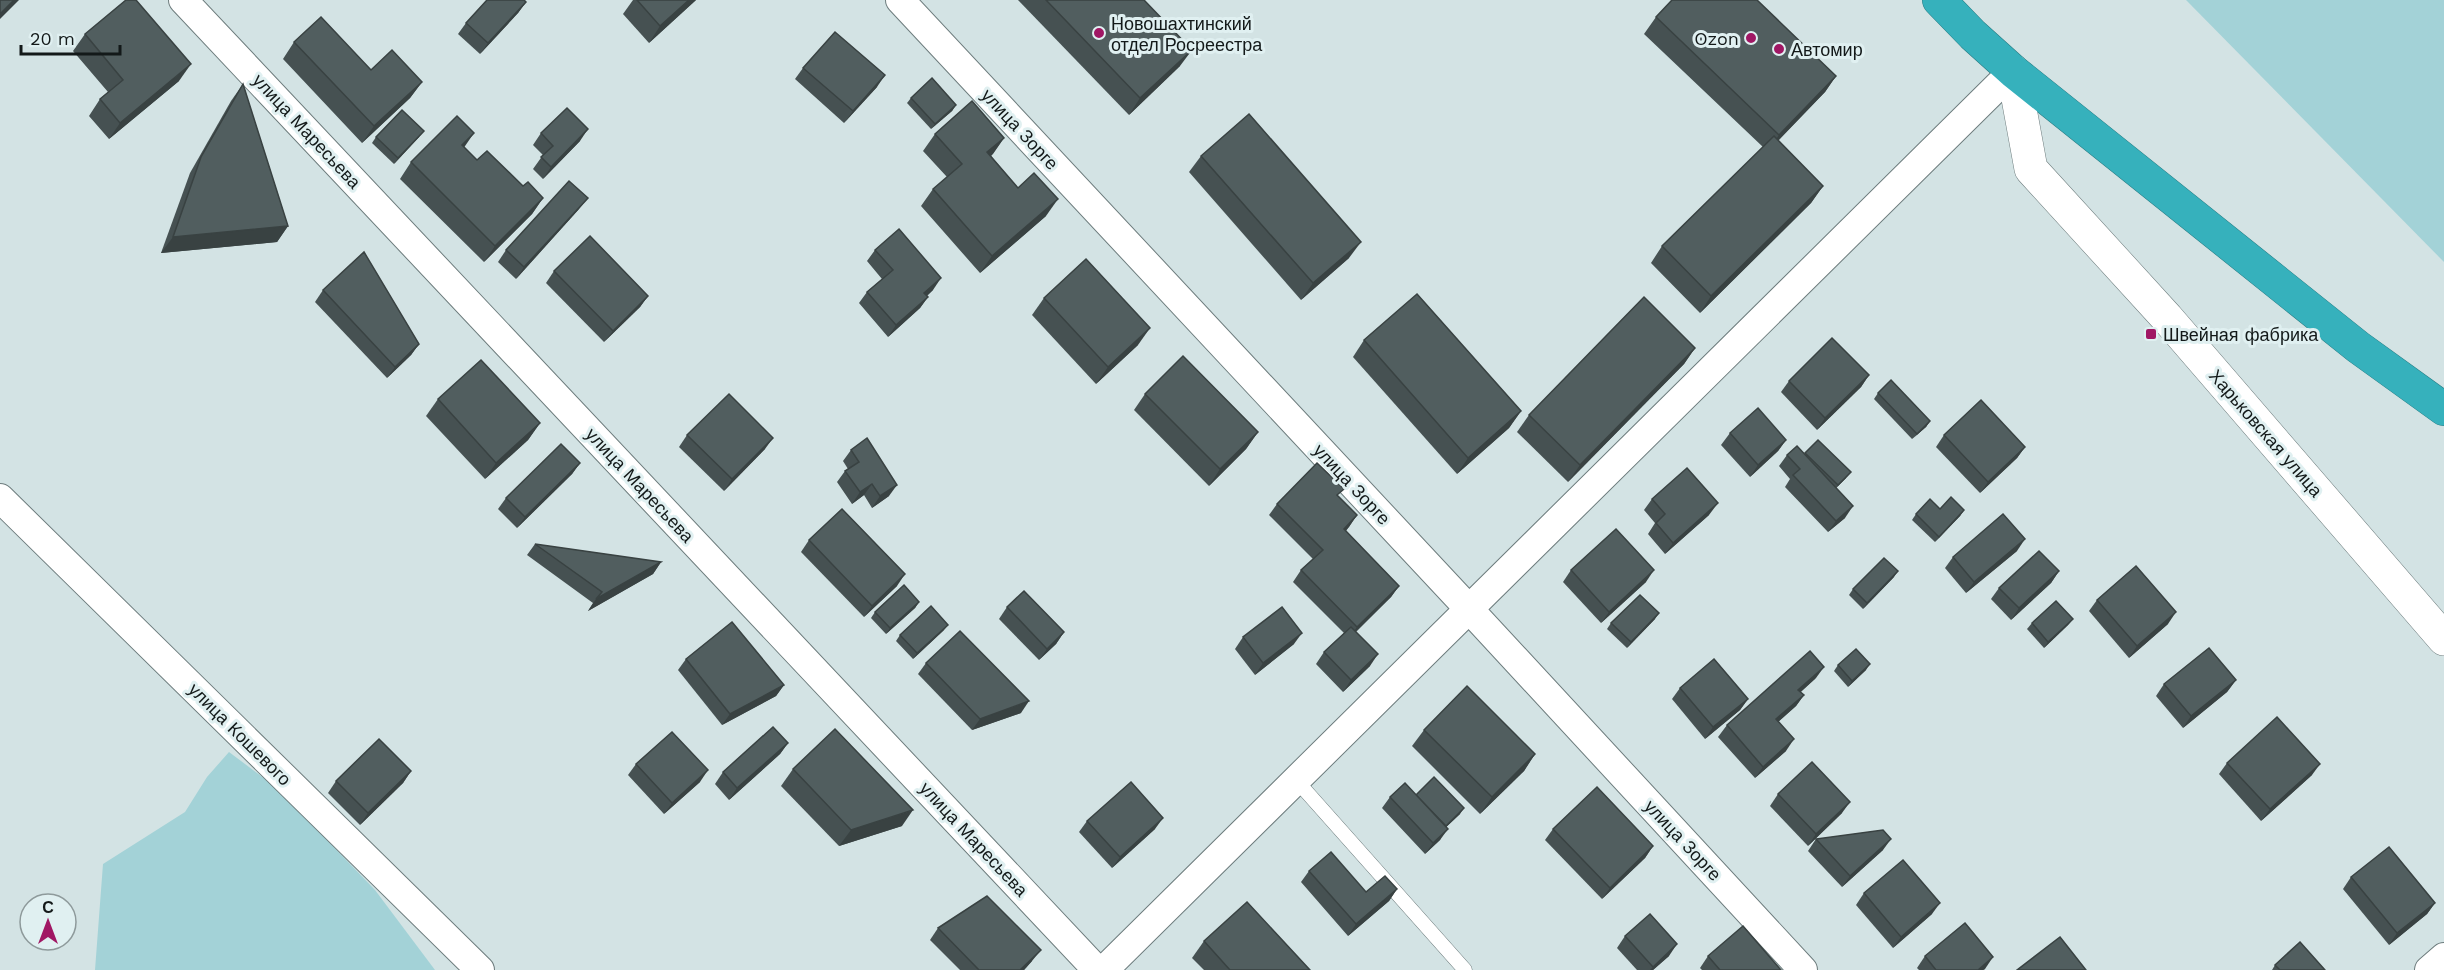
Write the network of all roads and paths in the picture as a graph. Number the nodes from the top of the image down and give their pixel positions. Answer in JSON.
{"nodes":[{"id":1,"x":183,"y":0,"type":"edge"},
{"id":2,"x":900,"y":0,"type":"edge"},
{"id":3,"x":1939,"y":0,"type":"edge"},
{"id":4,"x":2013,"y":71,"type":"junction"},
{"id":5,"x":2444,"y":409,"type":"edge"},
{"id":6,"x":0,"y":498,"type":"edge"},
{"id":7,"x":1469,"y":609,"type":"junction"},
{"id":8,"x":2444,"y":639,"type":"edge"},
{"id":9,"x":1296,"y":780,"type":"junction"},
{"id":10,"x":2444,"y":957,"type":"edge"},
{"id":11,"x":480,"y":970,"type":"edge"},
{"id":12,"x":1097,"y":970,"type":"edge"},
{"id":13,"x":1104,"y":970,"type":"edge"},
{"id":14,"x":1465,"y":970,"type":"edge"},
{"id":15,"x":1803,"y":970,"type":"edge"},
{"id":16,"x":2429,"y":970,"type":"edge"}],
"edges":[{"from":1,"to":12,"type":"street","name":"улица Маресьева"},
{"from":2,"to":7,"type":"street","name":"улица Зорге"},
{"from":3,"to":4,"type":"highway"},
{"from":4,"to":5,"type":"highway"},
{"from":4,"to":7,"type":"street"},
{"from":4,"to":8,"type":"main road","name":"Харьковская улица"},
{"from":6,"to":11,"type":"street","name":"улица Кошевого"},
{"from":7,"to":9,"type":"street"},
{"from":7,"to":15,"type":"street","name":"улица Зорге"},
{"from":9,"to":13,"type":"street"},
{"from":9,"to":14,"type":"lane"},
{"from":10,"to":16,"type":"street"}]}
